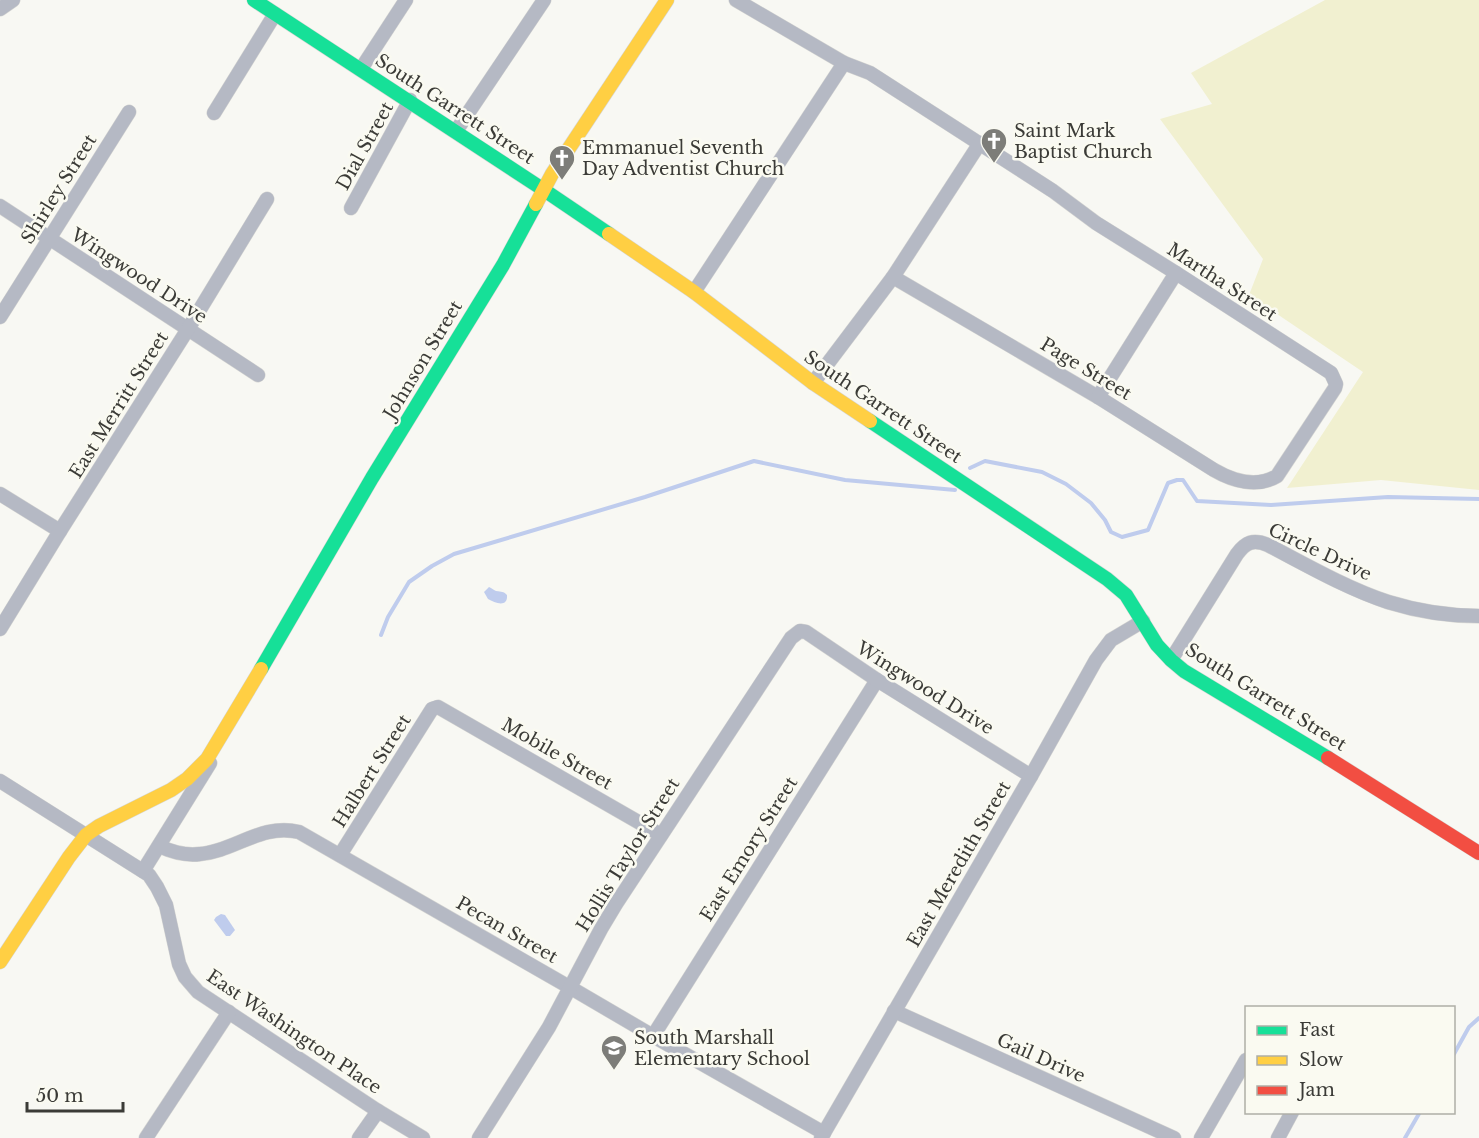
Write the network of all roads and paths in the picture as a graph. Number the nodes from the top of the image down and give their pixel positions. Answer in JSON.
{"nodes":[{"id":1,"x":13,"y":0,"type":"edge"},
{"id":2,"x":254,"y":0,"type":"edge"},
{"id":3,"x":406,"y":0,"type":"edge"},
{"id":4,"x":544,"y":0,"type":"edge"},
{"id":5,"x":667,"y":0,"type":"edge"},
{"id":6,"x":736,"y":0,"type":"edge"},
{"id":7,"x":0,"y":9,"type":"edge"},
{"id":8,"x":275,"y":14,"type":"junction"},
{"id":9,"x":844,"y":63,"type":"junction"},
{"id":10,"x":361,"y":69,"type":"junction"},
{"id":11,"x":410,"y":100,"type":"junction"},
{"id":12,"x":129,"y":112,"type":"dead end"},
{"id":13,"x":214,"y":113,"type":"dead end"},
{"id":14,"x":456,"y":131,"type":"junction"},
{"id":15,"x":980,"y":143,"type":"junction"},
{"id":16,"x":544,"y":190,"type":"junction"},
{"id":17,"x":267,"y":199,"type":"dead end"},
{"id":18,"x":0,"y":206,"type":"edge"},
{"id":19,"x":351,"y":208,"type":"dead end"},
{"id":20,"x":49,"y":238,"type":"junction"},
{"id":21,"x":1176,"y":273,"type":"junction"},
{"id":22,"x":893,"y":277,"type":"junction"},
{"id":23,"x":694,"y":292,"type":"junction"},
{"id":24,"x":0,"y":317,"type":"edge"},
{"id":25,"x":188,"y":329,"type":"junction"},
{"id":26,"x":258,"y":375,"type":"dead end"},
{"id":27,"x":813,"y":383,"type":"junction"},
{"id":28,"x":1098,"y":397,"type":"junction"},
{"id":29,"x":1262,"y":483,"type":"joint"},
{"id":30,"x":0,"y":494,"type":"edge"},
{"id":31,"x":60,"y":531,"type":"junction"},
{"id":32,"x":1479,"y":616,"type":"edge"},
{"id":33,"x":1143,"y":621,"type":"junction"},
{"id":34,"x":0,"y":629,"type":"edge"},
{"id":35,"x":800,"y":631,"type":"joint"},
{"id":36,"x":1172,"y":660,"type":"junction"},
{"id":37,"x":877,"y":680,"type":"junction"},
{"id":38,"x":435,"y":707,"type":"joint"},
{"id":39,"x":217,"y":744,"type":"junction"},
{"id":40,"x":1031,"y":776,"type":"junction"},
{"id":41,"x":0,"y":781,"type":"edge"},
{"id":42,"x":86,"y":835,"type":"junction"},
{"id":43,"x":660,"y":835,"type":"junction"},
{"id":44,"x":159,"y":846,"type":"junction"},
{"id":45,"x":1479,"y":853,"type":"edge"},
{"id":46,"x":340,"y":855,"type":"junction"},
{"id":47,"x":143,"y":871,"type":"junction"},
{"id":48,"x":0,"y":962,"type":"edge"},
{"id":49,"x":571,"y":988,"type":"junction"},
{"id":50,"x":894,"y":1011,"type":"junction"},
{"id":51,"x":229,"y":1012,"type":"junction"},
{"id":52,"x":653,"y":1036,"type":"junction"},
{"id":53,"x":1245,"y":1062,"type":"edge"},
{"id":54,"x":378,"y":1111,"type":"junction"},
{"id":55,"x":1291,"y":1114,"type":"edge"},
{"id":56,"x":822,"y":1135,"type":"edge"},
{"id":57,"x":146,"y":1138,"type":"edge"},
{"id":58,"x":359,"y":1138,"type":"edge"},
{"id":59,"x":423,"y":1138,"type":"edge"},
{"id":60,"x":479,"y":1138,"type":"edge"},
{"id":61,"x":1174,"y":1138,"type":"edge"},
{"id":62,"x":1201,"y":1138,"type":"edge"},
{"id":63,"x":1278,"y":1138,"type":"edge"}],
"edges":[{"from":1,"to":7,"type":"street"},
{"from":2,"to":8,"type":"street","name":"South Garrett Street"},
{"from":3,"to":10,"type":"street"},
{"from":4,"to":14,"type":"street"},
{"from":5,"to":16,"type":"street","name":"Johnson Street"},
{"from":6,"to":9,"type":"street","name":"Martha Street"},
{"from":8,"to":10,"type":"street","name":"South Garrett Street"},
{"from":8,"to":13,"type":"street"},
{"from":9,"to":15,"type":"street","name":"Martha Street"},
{"from":9,"to":23,"type":"street"},
{"from":10,"to":11,"type":"street","name":"South Garrett Street"},
{"from":11,"to":14,"type":"street","name":"South Garrett Street"},
{"from":11,"to":19,"type":"street","name":"Dial Street"},
{"from":12,"to":20,"type":"street","name":"Shirley Street"},
{"from":14,"to":16,"type":"street","name":"South Garrett Street"},
{"from":15,"to":21,"type":"street","name":"Martha Street"},
{"from":15,"to":22,"type":"street"},
{"from":16,"to":23,"type":"street","name":"South Garrett Street"},
{"from":16,"to":39,"type":"street","name":"Johnson Street"},
{"from":17,"to":25,"type":"street","name":"East Merritt Street"},
{"from":18,"to":20,"type":"street","name":"Wingwood Drive"},
{"from":20,"to":24,"type":"street","name":"Shirley Street"},
{"from":20,"to":25,"type":"street","name":"Wingwood Drive"},
{"from":21,"to":28,"type":"street"},
{"from":21,"to":29,"type":"street","name":"Martha Street"},
{"from":22,"to":27,"type":"street"},
{"from":22,"to":28,"type":"street","name":"Page Street"},
{"from":23,"to":27,"type":"street","name":"South Garrett Street"},
{"from":25,"to":26,"type":"street","name":"Wingwood Drive"},
{"from":25,"to":31,"type":"street","name":"East Merritt Street"},
{"from":27,"to":33,"type":"street","name":"South Garrett Street"},
{"from":28,"to":29,"type":"street","name":"Page Street"},
{"from":30,"to":31,"type":"street"},
{"from":31,"to":34,"type":"street","name":"East Merritt Street"},
{"from":32,"to":36,"type":"street","name":"Circle Drive"},
{"from":33,"to":36,"type":"street","name":"South Garrett Street"},
{"from":33,"to":40,"type":"street","name":"East Meredith Street"},
{"from":35,"to":37,"type":"street","name":"Wingwood Drive"},
{"from":35,"to":43,"type":"street","name":"Hollis Taylor Street"},
{"from":36,"to":45,"type":"street","name":"South Garrett Street"},
{"from":37,"to":40,"type":"street","name":"Wingwood Drive"},
{"from":37,"to":52,"type":"street","name":"East Emory Street"},
{"from":38,"to":43,"type":"street","name":"Mobile Street"},
{"from":38,"to":46,"type":"street","name":"Halbert Street"},
{"from":39,"to":42,"type":"street","name":"Johnson Street"},
{"from":39,"to":44,"type":"street","name":"Johnson Street"},
{"from":40,"to":50,"type":"street","name":"East Meredith Street"},
{"from":41,"to":42,"type":"street"},
{"from":42,"to":47,"type":"street"},
{"from":42,"to":48,"type":"street","name":"Johnson Street"},
{"from":43,"to":49,"type":"street","name":"Hollis Taylor Street"},
{"from":44,"to":46,"type":"street","name":"Pecan Street"},
{"from":44,"to":47,"type":"street","name":"Johnson Street"},
{"from":46,"to":49,"type":"street","name":"Pecan Street"},
{"from":47,"to":51,"type":"street","name":"East Washington Place"},
{"from":49,"to":52,"type":"street","name":"Pecan Street"},
{"from":49,"to":60,"type":"street","name":"Hollis Taylor Street"},
{"from":50,"to":56,"type":"street","name":"East Meredith Street"},
{"from":50,"to":61,"type":"street","name":"Gail Drive"},
{"from":51,"to":54,"type":"street","name":"East Washington Place"},
{"from":51,"to":57,"type":"street"},
{"from":52,"to":56,"type":"street","name":"Pecan Street"},
{"from":53,"to":62,"type":"street"},
{"from":54,"to":58,"type":"street"},
{"from":54,"to":59,"type":"street","name":"East Washington Place"},
{"from":55,"to":63,"type":"street"}]}
